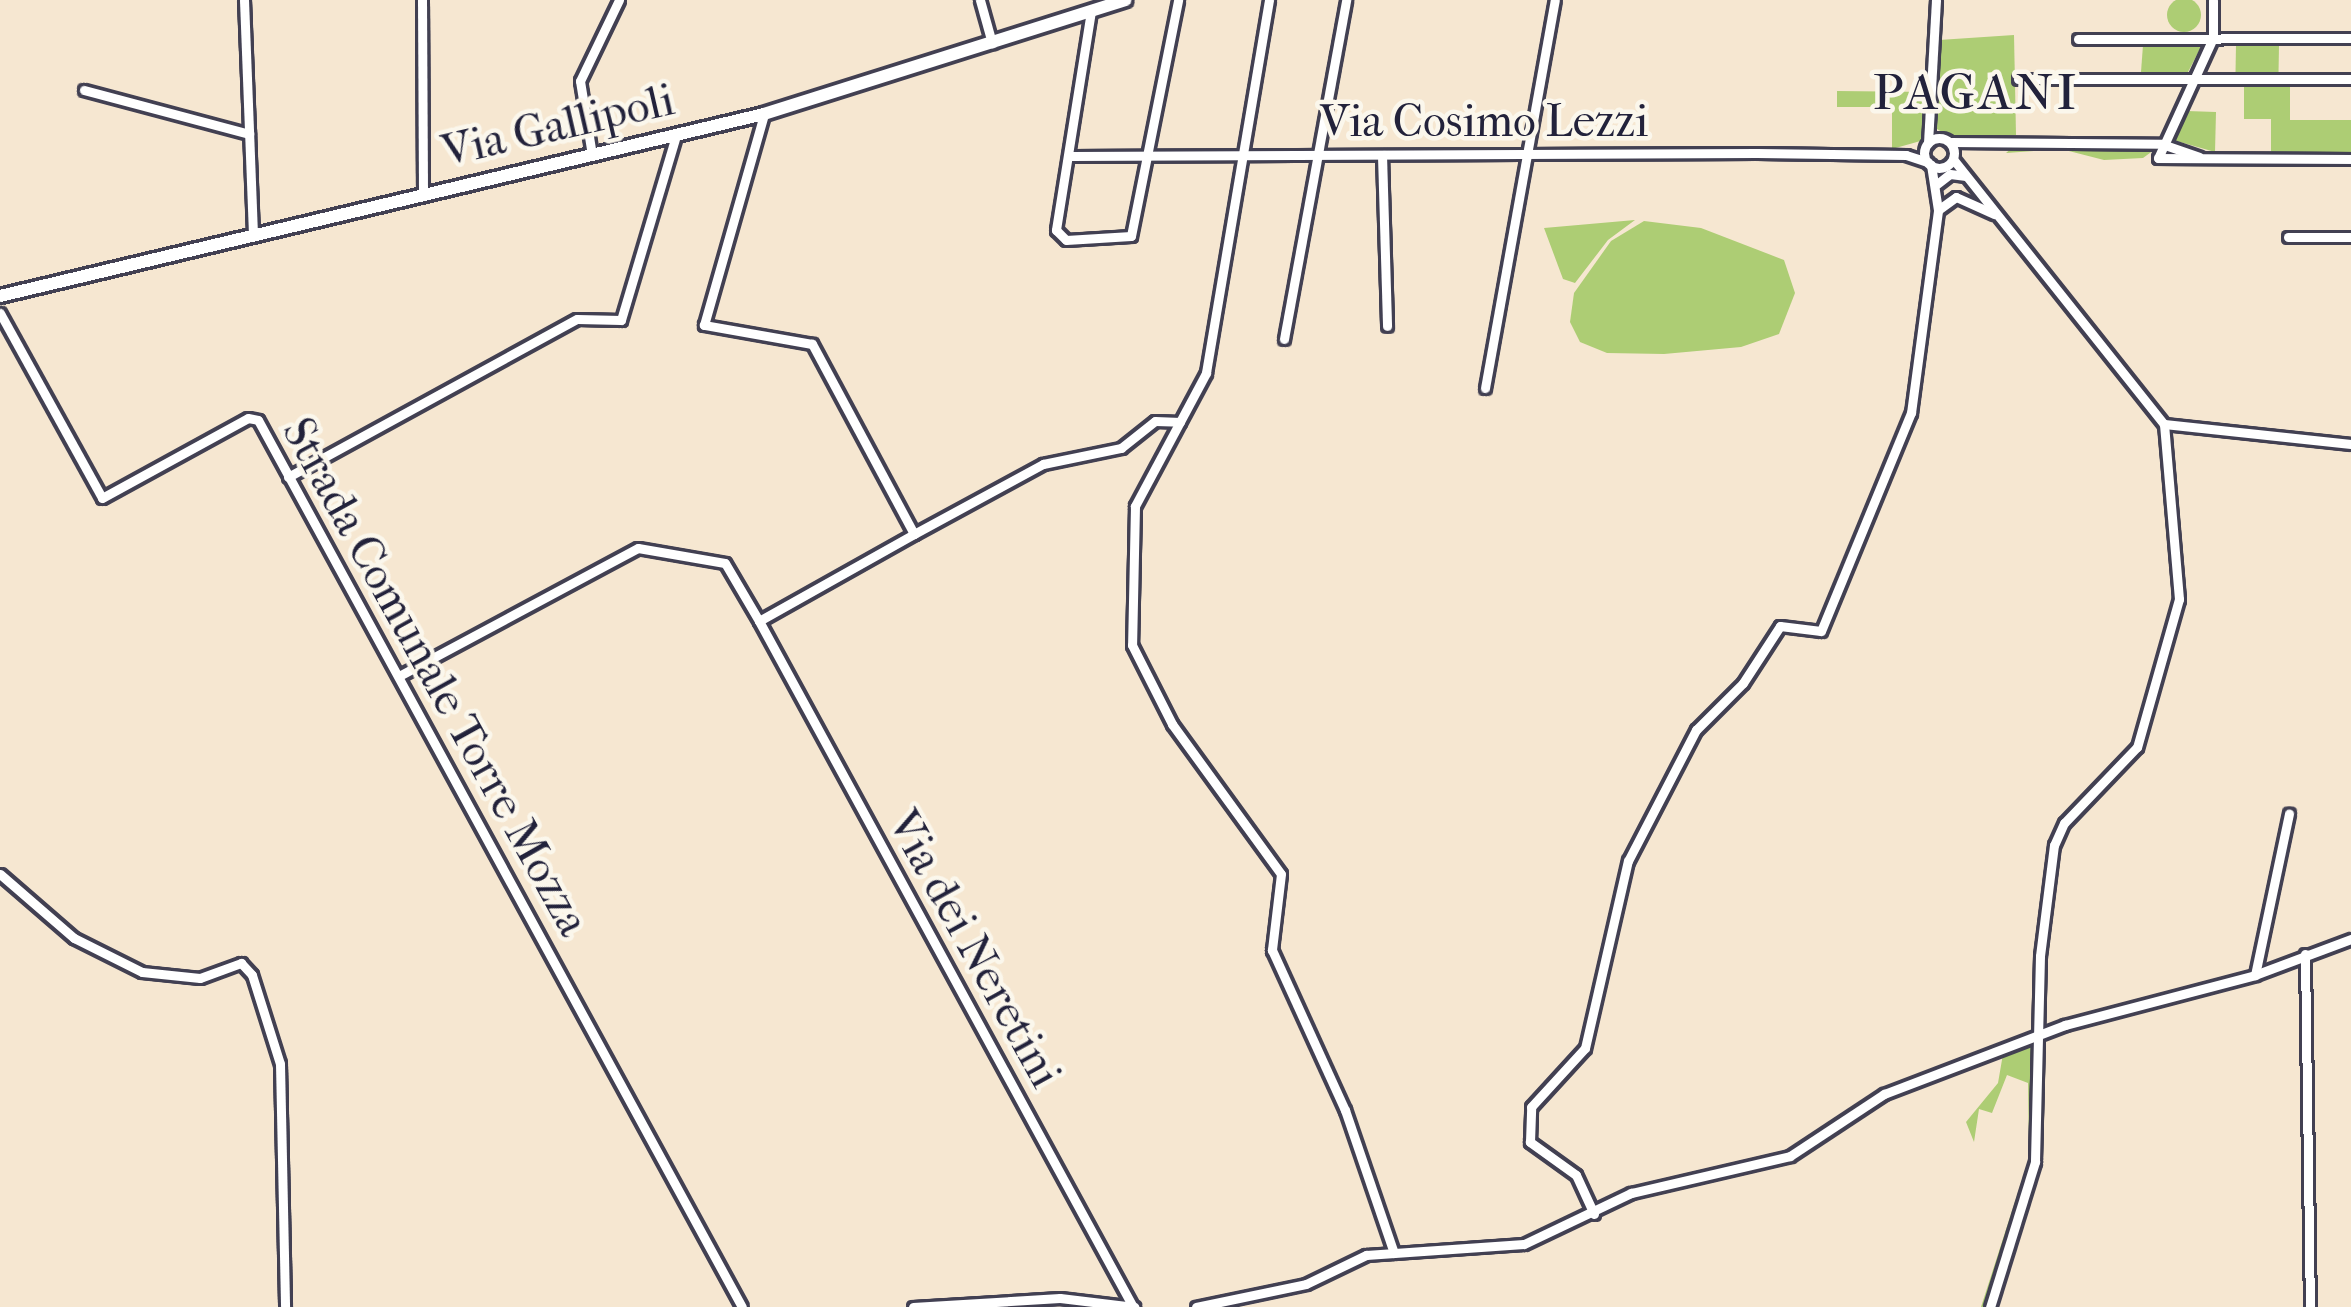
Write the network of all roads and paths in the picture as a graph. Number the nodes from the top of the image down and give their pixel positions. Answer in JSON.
{"nodes":[{"id":1,"x":244,"y":0,"type":"edge"},
{"id":2,"x":422,"y":0,"type":"edge"},
{"id":3,"x":619,"y":0,"type":"edge"},
{"id":4,"x":980,"y":0,"type":"edge"},
{"id":5,"x":1125,"y":0,"type":"edge"},
{"id":6,"x":1178,"y":0,"type":"edge"},
{"id":7,"x":1269,"y":0,"type":"edge"},
{"id":8,"x":1346,"y":0,"type":"edge"},
{"id":9,"x":1555,"y":0,"type":"edge"},
{"id":10,"x":1936,"y":0,"type":"edge"},
{"id":11,"x":2213,"y":0,"type":"edge"},
{"id":12,"x":1091,"y":11,"type":"junction"},
{"id":13,"x":2213,"y":38,"type":"junction"},
{"id":14,"x":2351,"y":38,"type":"edge"},
{"id":15,"x":2078,"y":39,"type":"dead end"},
{"id":16,"x":992,"y":43,"type":"junction"},
{"id":17,"x":2018,"y":79,"type":"dead end"},
{"id":18,"x":2351,"y":79,"type":"edge"},
{"id":19,"x":2194,"y":80,"type":"junction"},
{"id":20,"x":84,"y":91,"type":"dead end"},
{"id":21,"x":764,"y":114,"type":"junction"},
{"id":22,"x":249,"y":134,"type":"junction"},
{"id":23,"x":676,"y":135,"type":"junction"},
{"id":24,"x":1930,"y":142,"type":"junction"},
{"id":25,"x":1950,"y":142,"type":"junction"},
{"id":26,"x":2162,"y":144,"type":"junction"},
{"id":27,"x":1973,"y":146,"type":"junction"},
{"id":28,"x":1527,"y":154,"type":"junction"},
{"id":29,"x":592,"y":155,"type":"junction"},
{"id":30,"x":1382,"y":155,"type":"junction"},
{"id":31,"x":1898,"y":155,"type":"junction"},
{"id":32,"x":1071,"y":156,"type":"junction"},
{"id":33,"x":1148,"y":156,"type":"junction"},
{"id":34,"x":1241,"y":156,"type":"junction"},
{"id":35,"x":1317,"y":156,"type":"junction"},
{"id":36,"x":1953,"y":157,"type":"junction"},
{"id":37,"x":2204,"y":159,"type":"junction"},
{"id":38,"x":2351,"y":159,"type":"edge"},
{"id":39,"x":1929,"y":164,"type":"junction"},
{"id":40,"x":1944,"y":167,"type":"junction"},
{"id":41,"x":1966,"y":176,"type":"junction"},
{"id":42,"x":1937,"y":184,"type":"junction"},
{"id":43,"x":423,"y":195,"type":"junction"},
{"id":44,"x":1938,"y":210,"type":"junction"},
{"id":45,"x":1999,"y":217,"type":"junction"},
{"id":46,"x":253,"y":236,"type":"junction"},
{"id":47,"x":2288,"y":237,"type":"dead end"},
{"id":48,"x":2351,"y":237,"type":"edge"},
{"id":49,"x":0,"y":296,"type":"edge"},
{"id":50,"x":0,"y":313,"type":"edge"},
{"id":51,"x":1387,"y":326,"type":"dead end"},
{"id":52,"x":1284,"y":339,"type":"dead end"},
{"id":53,"x":1485,"y":388,"type":"dead end"},
{"id":54,"x":1180,"y":422,"type":"junction"},
{"id":55,"x":2164,"y":424,"type":"junction"},
{"id":56,"x":2351,"y":444,"type":"edge"},
{"id":57,"x":288,"y":477,"type":"junction"},
{"id":58,"x":914,"y":534,"type":"junction"},
{"id":59,"x":759,"y":621,"type":"junction"},
{"id":60,"x":399,"y":676,"type":"junction"},
{"id":61,"x":2289,"y":814,"type":"dead end"},
{"id":62,"x":0,"y":874,"type":"edge"},
{"id":63,"x":2351,"y":940,"type":"edge"},
{"id":64,"x":2305,"y":953,"type":"junction"},
{"id":65,"x":2255,"y":975,"type":"junction"},
{"id":66,"x":2040,"y":986,"type":"junction"},
{"id":67,"x":2065,"y":1025,"type":"junction"},
{"id":68,"x":2039,"y":1034,"type":"junction"},
{"id":69,"x":1594,"y":1214,"type":"junction"},
{"id":70,"x":1394,"y":1252,"type":"junction"},
{"id":71,"x":285,"y":1307,"type":"edge"},
{"id":72,"x":742,"y":1307,"type":"edge"},
{"id":73,"x":913,"y":1307,"type":"edge"},
{"id":74,"x":1134,"y":1307,"type":"edge"},
{"id":75,"x":1196,"y":1307,"type":"edge"},
{"id":76,"x":1990,"y":1307,"type":"edge"},
{"id":77,"x":2310,"y":1307,"type":"edge"}],
"edges":[{"from":1,"to":22,"type":"street"},
{"from":2,"to":43,"type":"street"},
{"from":3,"to":29,"type":"street"},
{"from":4,"to":16,"type":"street"},
{"from":5,"to":12,"type":"main road","name":"Via Gallipoli"},
{"from":6,"to":33,"type":"street"},
{"from":7,"to":34,"type":"street"},
{"from":8,"to":35,"type":"street"},
{"from":9,"to":28,"type":"street"},
{"from":10,"to":24,"type":"street"},
{"from":11,"to":13,"type":"street"},
{"from":12,"to":16,"type":"main road","name":"Via Gallipoli"},
{"from":12,"to":32,"type":"street"},
{"from":13,"to":14,"type":"street"},
{"from":13,"to":15,"type":"street"},
{"from":13,"to":19,"type":"street"},
{"from":16,"to":21,"type":"main road","name":"Via Gallipoli"},
{"from":17,"to":19,"type":"street"},
{"from":18,"to":19,"type":"street"},
{"from":19,"to":26,"type":"street"},
{"from":20,"to":22,"type":"street"},
{"from":21,"to":23,"type":"main road","name":"Via Gallipoli"},
{"from":21,"to":58,"type":"street"},
{"from":22,"to":46,"type":"street"},
{"from":23,"to":29,"type":"main road","name":"Via Gallipoli"},
{"from":23,"to":57,"type":"street"},
{"from":24,"to":25,"type":"street"},
{"from":24,"to":31,"type":"street","name":"Via Cosimo Lezzi"},
{"from":24,"to":39,"type":"street"},
{"from":25,"to":27,"type":"street"},
{"from":25,"to":36,"type":"street"},
{"from":26,"to":27,"type":"street"},
{"from":26,"to":37,"type":"street"},
{"from":26,"to":37,"type":"street"},
{"from":27,"to":36,"type":"street"},
{"from":28,"to":30,"type":"street","name":"Via Cosimo Lezzi"},
{"from":28,"to":31,"type":"street","name":"Via Cosimo Lezzi"},
{"from":28,"to":53,"type":"street"},
{"from":29,"to":43,"type":"main road","name":"Via Gallipoli"},
{"from":30,"to":35,"type":"street","name":"Via Cosimo Lezzi"},
{"from":30,"to":51,"type":"street"},
{"from":31,"to":39,"type":"street","name":"Via Cosimo Lezzi"},
{"from":32,"to":33,"type":"street","name":"Via Cosimo Lezzi"},
{"from":32,"to":33,"type":"street"},
{"from":33,"to":34,"type":"street","name":"Via Cosimo Lezzi"},
{"from":34,"to":35,"type":"street","name":"Via Cosimo Lezzi"},
{"from":34,"to":54,"type":"street"},
{"from":35,"to":52,"type":"street"},
{"from":36,"to":40,"type":"street"},
{"from":36,"to":41,"type":"street"},
{"from":37,"to":38,"type":"street"},
{"from":39,"to":40,"type":"street","name":"Via Cosimo Lezzi"},
{"from":39,"to":42,"type":"street"},
{"from":40,"to":41,"type":"street","name":"Via Cosimo Lezzi"},
{"from":41,"to":42,"type":"street"},
{"from":41,"to":45,"type":"street"},
{"from":42,"to":44,"type":"street"},
{"from":43,"to":46,"type":"main road","name":"Via Gallipoli"},
{"from":44,"to":45,"type":"street"},
{"from":44,"to":69,"type":"street"},
{"from":45,"to":55,"type":"street"},
{"from":46,"to":49,"type":"main road","name":"Via Gallipoli"},
{"from":47,"to":48,"type":"street"},
{"from":50,"to":57,"type":"street","name":"Strada Comunale Torre Mozza"},
{"from":54,"to":58,"type":"street"},
{"from":54,"to":70,"type":"street"},
{"from":55,"to":56,"type":"street"},
{"from":55,"to":66,"type":"street"},
{"from":57,"to":60,"type":"street","name":"Strada Comunale Torre Mozza"},
{"from":58,"to":59,"type":"street"},
{"from":59,"to":60,"type":"street","name":"Via dei Neretini"},
{"from":59,"to":74,"type":"street","name":"Via dei Neretini"},
{"from":60,"to":72,"type":"street","name":"Strada Comunale Torre Mozza"},
{"from":61,"to":65,"type":"street"},
{"from":62,"to":71,"type":"street"},
{"from":63,"to":64,"type":"street"},
{"from":64,"to":65,"type":"street"},
{"from":64,"to":77,"type":"street"},
{"from":65,"to":67,"type":"street"},
{"from":66,"to":67,"type":"street"},
{"from":66,"to":68,"type":"street"},
{"from":67,"to":68,"type":"street"},
{"from":68,"to":69,"type":"street"},
{"from":68,"to":76,"type":"street"},
{"from":69,"to":70,"type":"street"},
{"from":70,"to":75,"type":"street"},
{"from":73,"to":74,"type":"street"}]}
